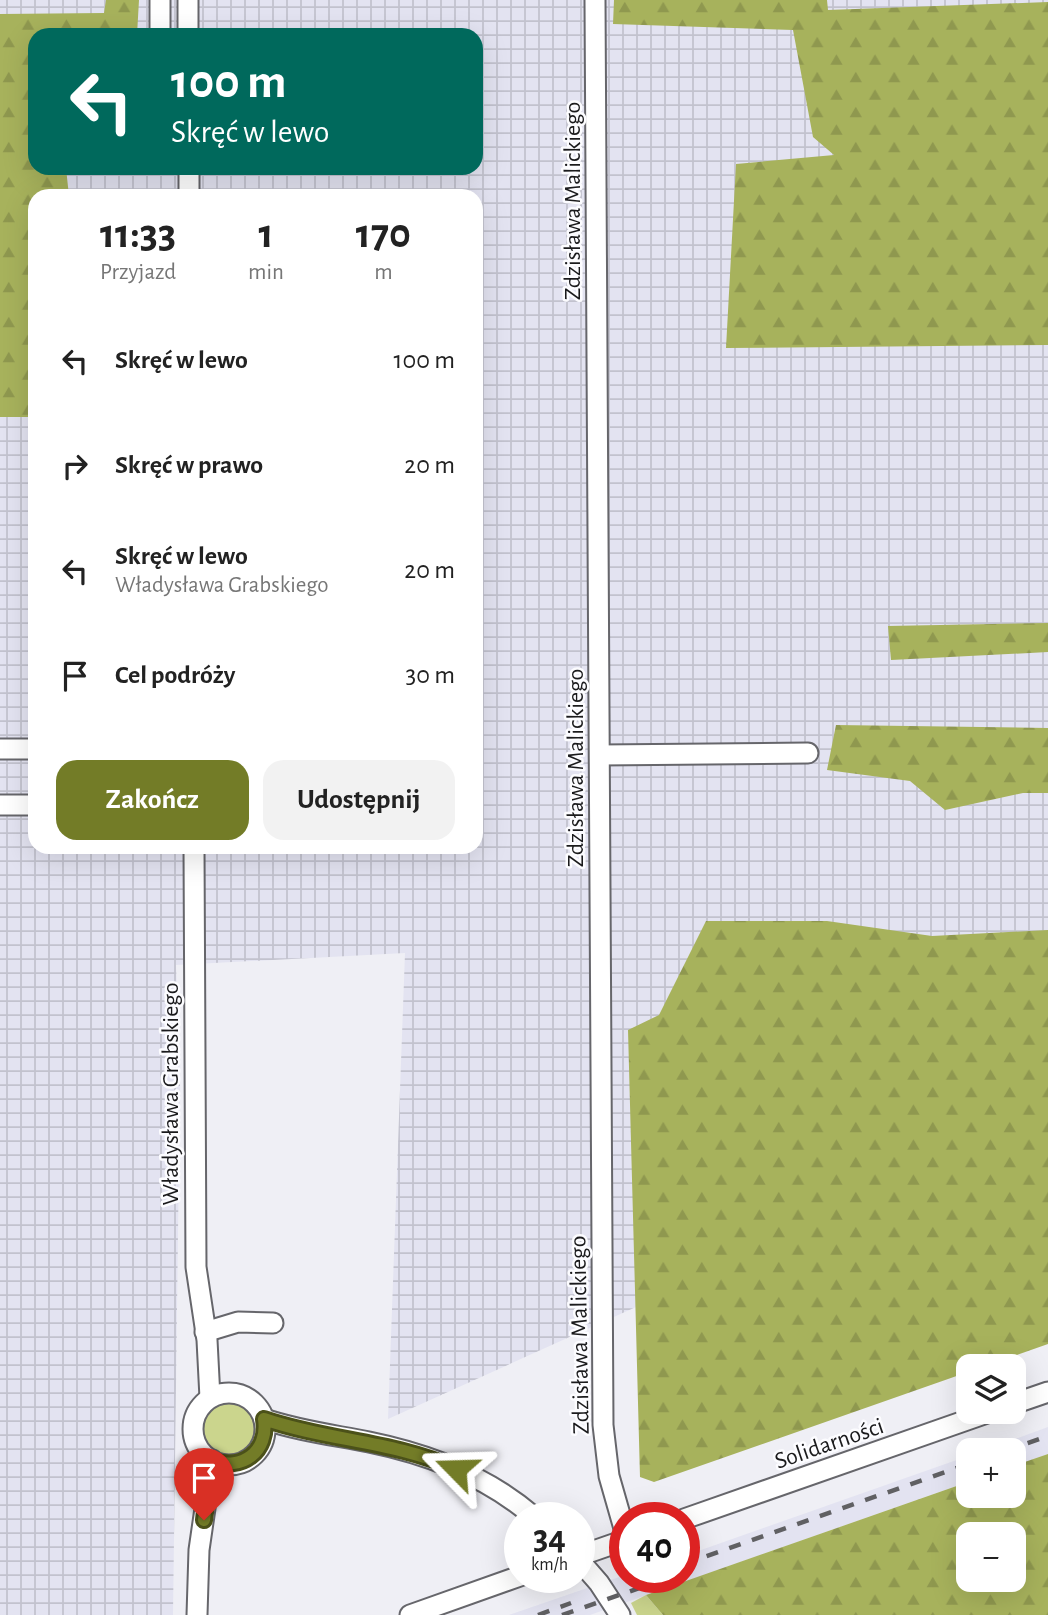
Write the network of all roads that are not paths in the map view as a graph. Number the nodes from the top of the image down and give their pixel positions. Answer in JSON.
{"nodes":[{"id":1,"x":160,"y":0,"type":"edge"},
{"id":2,"x":188,"y":0,"type":"edge"},
{"id":3,"x":595,"y":0,"type":"edge"},
{"id":4,"x":160,"y":28,"type":"edge"},
{"id":5,"x":188,"y":28,"type":"edge"},
{"id":6,"x":0,"y":749,"type":"edge"},
{"id":7,"x":28,"y":749,"type":"edge"},
{"id":8,"x":808,"y":753,"type":"dead end"},
{"id":9,"x":600,"y":755,"type":"junction"},
{"id":10,"x":28,"y":804,"type":"edge"},
{"id":11,"x":0,"y":805,"type":"edge"},
{"id":12,"x":194,"y":854,"type":"edge"},
{"id":13,"x":273,"y":1323,"type":"dead end"},
{"id":14,"x":206,"y":1336,"type":"junction"},
{"id":15,"x":1048,"y":1392,"type":"edge"},
{"id":16,"x":219,"y":1395,"type":"junction"},
{"id":17,"x":1026,"y":1400,"type":"edge"},
{"id":18,"x":956,"y":1424,"type":"edge"},
{"id":19,"x":264,"y":1429,"type":"junction"},
{"id":20,"x":221,"y":1463,"type":"junction"},
{"id":21,"x":513,"y":1502,"type":"edge"},
{"id":22,"x":616,"y":1502,"type":"edge"},
{"id":23,"x":700,"y":1513,"type":"edge"},
{"id":24,"x":595,"y":1575,"type":"edge"},
{"id":25,"x":504,"y":1582,"type":"edge"},
{"id":26,"x":198,"y":1613,"type":"edge"},
{"id":27,"x":410,"y":1615,"type":"edge"},
{"id":28,"x":620,"y":1615,"type":"edge"}],
"edges":[{"from":1,"to":4,"type":"street"},
{"from":2,"to":5,"type":"street"},
{"from":3,"to":9,"type":"street","name":"Zdzisława Malickiego"},
{"from":6,"to":7,"type":"street"},
{"from":8,"to":9,"type":"street"},
{"from":9,"to":22,"type":"street","name":"Zdzisława Malickiego"},
{"from":10,"to":11,"type":"street"},
{"from":12,"to":14,"type":"street","name":"Władysława Grabskiego"},
{"from":13,"to":14,"type":"street"},
{"from":14,"to":16,"type":"street","name":"Władysława Grabskiego"},
{"from":15,"to":17,"type":"street"},
{"from":16,"to":19,"type":"street"},
{"from":16,"to":20,"type":"street"},
{"from":18,"to":23,"type":"street","name":"Solidarności"},
{"from":19,"to":20,"type":"street"},
{"from":19,"to":21,"type":"street"},
{"from":20,"to":26,"type":"street"},
{"from":24,"to":28,"type":"street"},
{"from":25,"to":27,"type":"street"}]}
